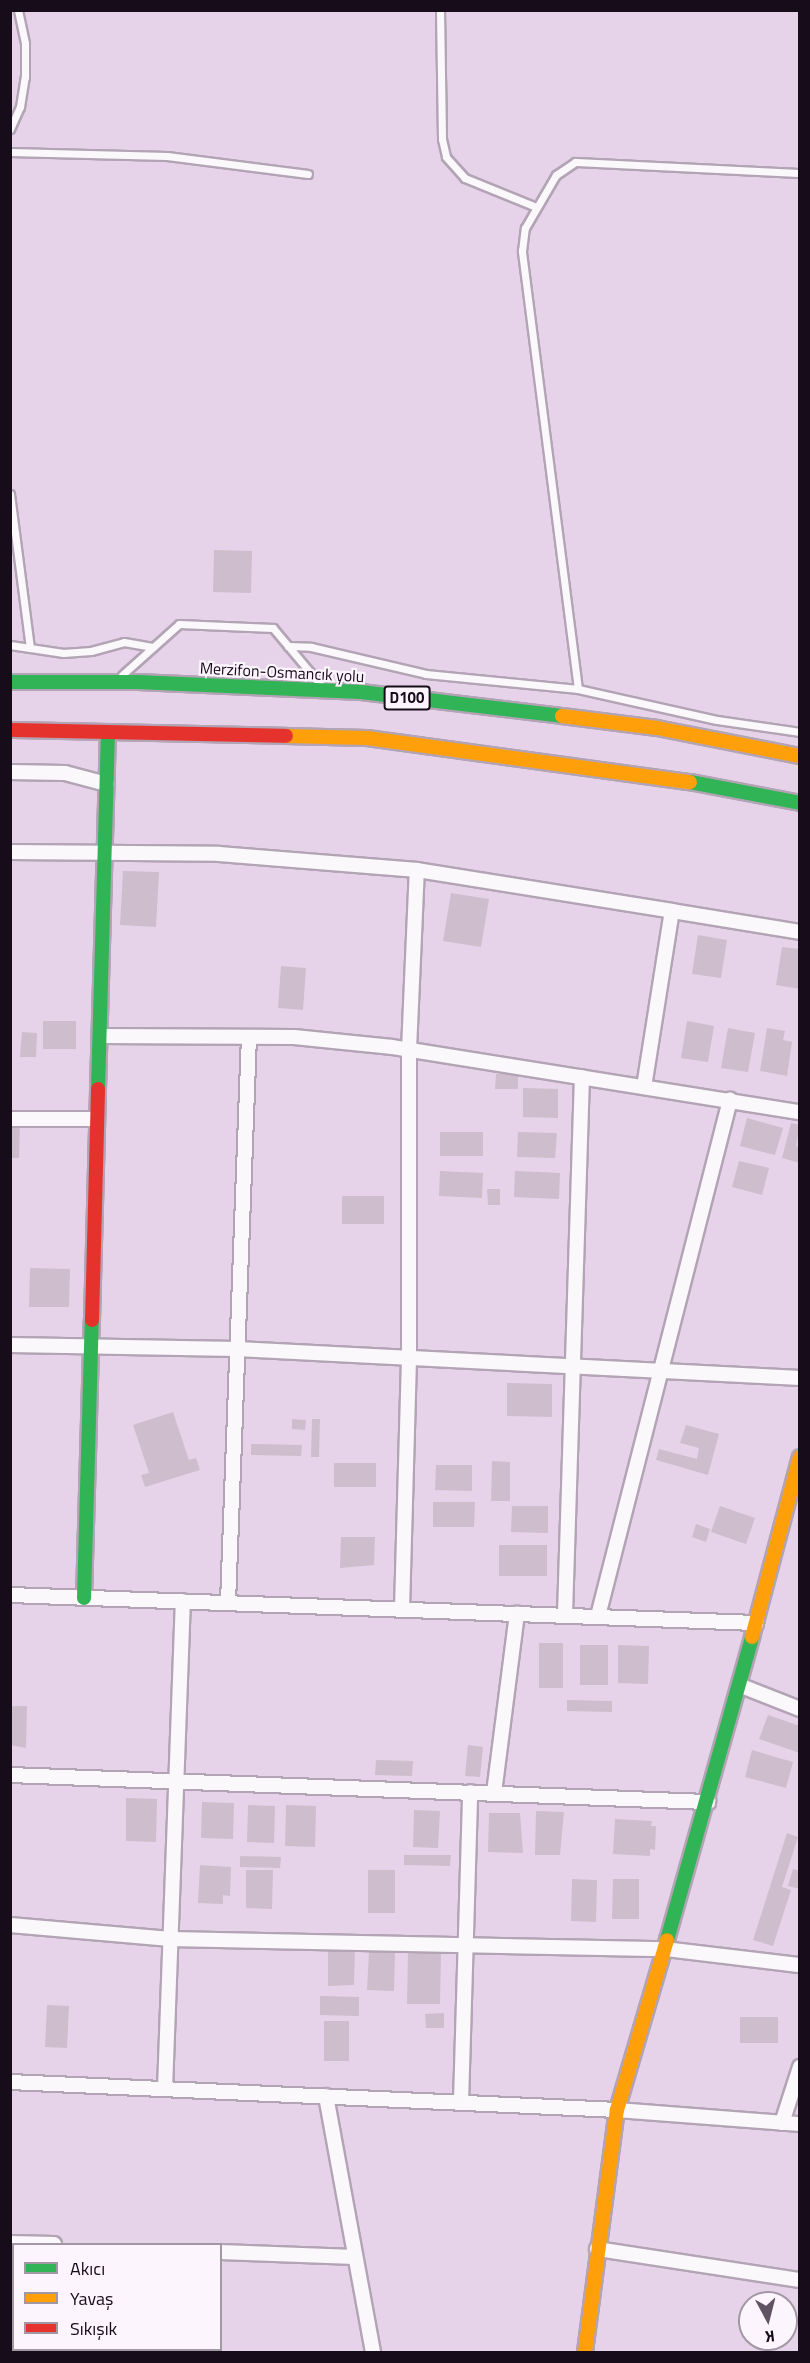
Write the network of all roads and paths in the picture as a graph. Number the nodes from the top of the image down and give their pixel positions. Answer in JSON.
{"nodes":[{"id":1,"x":18,"y":10,"type":"edge"},
{"id":2,"x":440,"y":10,"type":"edge"},
{"id":3,"x":10,"y":129,"type":"edge"},
{"id":4,"x":10,"y":152,"type":"edge"},
{"id":5,"x":800,"y":173,"type":"edge"},
{"id":6,"x":308,"y":174,"type":"dead end"},
{"id":7,"x":534,"y":206,"type":"junction"},
{"id":8,"x":10,"y":494,"type":"edge"},
{"id":9,"x":10,"y":645,"type":"edge"},
{"id":10,"x":288,"y":646,"type":"junction"},
{"id":11,"x":153,"y":647,"type":"junction"},
{"id":12,"x":30,"y":648,"type":"junction"},
{"id":13,"x":10,"y":682,"type":"edge"},
{"id":14,"x":115,"y":682,"type":"junction"},
{"id":15,"x":578,"y":689,"type":"junction"},
{"id":16,"x":326,"y":690,"type":"junction"},
{"id":17,"x":10,"y":730,"type":"edge"},
{"id":18,"x":55,"y":731,"type":"junction"},
{"id":19,"x":108,"y":732,"type":"junction"},
{"id":20,"x":800,"y":732,"type":"edge"},
{"id":21,"x":10,"y":739,"type":"edge"},
{"id":22,"x":800,"y":756,"type":"edge"},
{"id":23,"x":10,"y":772,"type":"edge"},
{"id":24,"x":107,"y":784,"type":"junction"},
{"id":25,"x":800,"y":803,"type":"edge"},
{"id":26,"x":10,"y":852,"type":"edge"},
{"id":27,"x":103,"y":852,"type":"junction"},
{"id":28,"x":417,"y":870,"type":"junction"},
{"id":29,"x":672,"y":911,"type":"junction"},
{"id":30,"x":800,"y":932,"type":"edge"},
{"id":31,"x":100,"y":1036,"type":"junction"},
{"id":32,"x":249,"y":1037,"type":"junction"},
{"id":33,"x":409,"y":1050,"type":"junction"},
{"id":34,"x":582,"y":1077,"type":"junction"},
{"id":35,"x":644,"y":1087,"type":"junction"},
{"id":36,"x":730,"y":1100,"type":"junction"},
{"id":37,"x":800,"y":1112,"type":"edge"},
{"id":38,"x":10,"y":1119,"type":"edge"},
{"id":39,"x":95,"y":1119,"type":"junction"},
{"id":40,"x":10,"y":1345,"type":"edge"},
{"id":41,"x":91,"y":1347,"type":"junction"},
{"id":42,"x":237,"y":1349,"type":"junction"},
{"id":43,"x":409,"y":1359,"type":"junction"},
{"id":44,"x":573,"y":1364,"type":"junction"},
{"id":45,"x":661,"y":1369,"type":"junction"},
{"id":46,"x":800,"y":1378,"type":"edge"},
{"id":47,"x":799,"y":1458,"type":"edge"},
{"id":48,"x":10,"y":1595,"type":"edge"},
{"id":49,"x":84,"y":1598,"type":"junction"},
{"id":50,"x":183,"y":1601,"type":"junction"},
{"id":51,"x":228,"y":1603,"type":"junction"},
{"id":52,"x":402,"y":1609,"type":"junction"},
{"id":53,"x":517,"y":1613,"type":"junction"},
{"id":54,"x":566,"y":1614,"type":"junction"},
{"id":55,"x":598,"y":1616,"type":"junction"},
{"id":56,"x":756,"y":1623,"type":"junction"},
{"id":57,"x":739,"y":1685,"type":"junction"},
{"id":58,"x":800,"y":1709,"type":"edge"},
{"id":59,"x":10,"y":1775,"type":"edge"},
{"id":60,"x":176,"y":1779,"type":"junction"},
{"id":61,"x":470,"y":1792,"type":"junction"},
{"id":62,"x":494,"y":1793,"type":"junction"},
{"id":63,"x":708,"y":1802,"type":"junction"},
{"id":64,"x":10,"y":1925,"type":"edge"},
{"id":65,"x":170,"y":1939,"type":"junction"},
{"id":66,"x":464,"y":1945,"type":"junction"},
{"id":67,"x":665,"y":1949,"type":"junction"},
{"id":68,"x":800,"y":1965,"type":"edge"},
{"id":69,"x":800,"y":2067,"type":"edge"},
{"id":70,"x":10,"y":2082,"type":"edge"},
{"id":71,"x":165,"y":2089,"type":"junction"},
{"id":72,"x":326,"y":2096,"type":"junction"},
{"id":73,"x":461,"y":2102,"type":"junction"},
{"id":74,"x":617,"y":2110,"type":"junction"},
{"id":75,"x":782,"y":2123,"type":"junction"},
{"id":76,"x":800,"y":2124,"type":"edge"},
{"id":77,"x":597,"y":2249,"type":"junction"},
{"id":78,"x":222,"y":2252,"type":"edge"},
{"id":79,"x":355,"y":2257,"type":"junction"},
{"id":80,"x":800,"y":2280,"type":"edge"},
{"id":81,"x":373,"y":2352,"type":"edge"},
{"id":82,"x":585,"y":2352,"type":"edge"}],
"edges":[{"from":1,"to":3,"type":"lane"},
{"from":2,"to":7,"type":"lane"},
{"from":4,"to":6,"type":"lane"},
{"from":5,"to":7,"type":"lane"},
{"from":7,"to":15,"type":"lane"},
{"from":8,"to":12,"type":"lane"},
{"from":9,"to":12,"type":"lane"},
{"from":10,"to":11,"type":"lane"},
{"from":10,"to":15,"type":"lane"},
{"from":10,"to":16,"type":"lane"},
{"from":11,"to":12,"type":"lane"},
{"from":11,"to":14,"type":"lane"},
{"from":13,"to":14,"type":"main road","name":"Merzifon-Osmancık yolu","number":"D100"},
{"from":14,"to":16,"type":"main road","name":"Merzifon-Osmancık yolu","number":"D100"},
{"from":15,"to":20,"type":"lane"},
{"from":16,"to":22,"type":"main road","name":"Merzifon-Osmancık yolu","number":"D100"},
{"from":17,"to":18,"type":"main road"},
{"from":18,"to":19,"type":"main road"},
{"from":18,"to":21,"type":"main road"},
{"from":19,"to":24,"type":"main road"},
{"from":19,"to":25,"type":"main road"},
{"from":23,"to":24,"type":"street"},
{"from":24,"to":27,"type":"main road"},
{"from":26,"to":27,"type":"street"},
{"from":27,"to":28,"type":"street"},
{"from":27,"to":31,"type":"main road"},
{"from":28,"to":29,"type":"street"},
{"from":28,"to":33,"type":"street"},
{"from":29,"to":30,"type":"street"},
{"from":29,"to":35,"type":"street"},
{"from":31,"to":32,"type":"street"},
{"from":31,"to":39,"type":"main road"},
{"from":32,"to":33,"type":"street"},
{"from":32,"to":42,"type":"street"},
{"from":33,"to":34,"type":"street"},
{"from":33,"to":43,"type":"street"},
{"from":34,"to":35,"type":"street"},
{"from":34,"to":44,"type":"street"},
{"from":35,"to":36,"type":"street"},
{"from":36,"to":37,"type":"street"},
{"from":36,"to":45,"type":"street"},
{"from":38,"to":39,"type":"street"},
{"from":39,"to":41,"type":"main road"},
{"from":40,"to":41,"type":"street"},
{"from":41,"to":42,"type":"street"},
{"from":41,"to":49,"type":"main road"},
{"from":42,"to":43,"type":"street"},
{"from":42,"to":51,"type":"street"},
{"from":43,"to":44,"type":"street"},
{"from":43,"to":52,"type":"street"},
{"from":44,"to":45,"type":"street"},
{"from":44,"to":54,"type":"street"},
{"from":45,"to":46,"type":"street"},
{"from":45,"to":55,"type":"street"},
{"from":47,"to":56,"type":"main road"},
{"from":48,"to":49,"type":"street"},
{"from":49,"to":50,"type":"street"},
{"from":50,"to":51,"type":"street"},
{"from":50,"to":60,"type":"street"},
{"from":51,"to":52,"type":"street"},
{"from":52,"to":53,"type":"street"},
{"from":53,"to":54,"type":"street"},
{"from":53,"to":62,"type":"street"},
{"from":54,"to":55,"type":"street"},
{"from":55,"to":56,"type":"street"},
{"from":56,"to":57,"type":"main road"},
{"from":57,"to":58,"type":"street"},
{"from":57,"to":63,"type":"main road"},
{"from":59,"to":60,"type":"street"},
{"from":60,"to":61,"type":"street"},
{"from":60,"to":65,"type":"street"},
{"from":61,"to":62,"type":"street"},
{"from":61,"to":66,"type":"street"},
{"from":62,"to":63,"type":"street"},
{"from":63,"to":67,"type":"main road"},
{"from":64,"to":65,"type":"street"},
{"from":65,"to":66,"type":"street"},
{"from":65,"to":71,"type":"street"},
{"from":66,"to":67,"type":"street"},
{"from":66,"to":73,"type":"street"},
{"from":67,"to":68,"type":"street"},
{"from":67,"to":74,"type":"main road"},
{"from":69,"to":75,"type":"street"},
{"from":70,"to":71,"type":"street"},
{"from":71,"to":72,"type":"street"},
{"from":72,"to":73,"type":"street"},
{"from":72,"to":79,"type":"street"},
{"from":73,"to":74,"type":"street"},
{"from":74,"to":75,"type":"street"},
{"from":74,"to":77,"type":"main road"},
{"from":75,"to":76,"type":"street"},
{"from":77,"to":80,"type":"street"},
{"from":77,"to":82,"type":"main road"},
{"from":78,"to":79,"type":"street"},
{"from":79,"to":81,"type":"street"}]}
